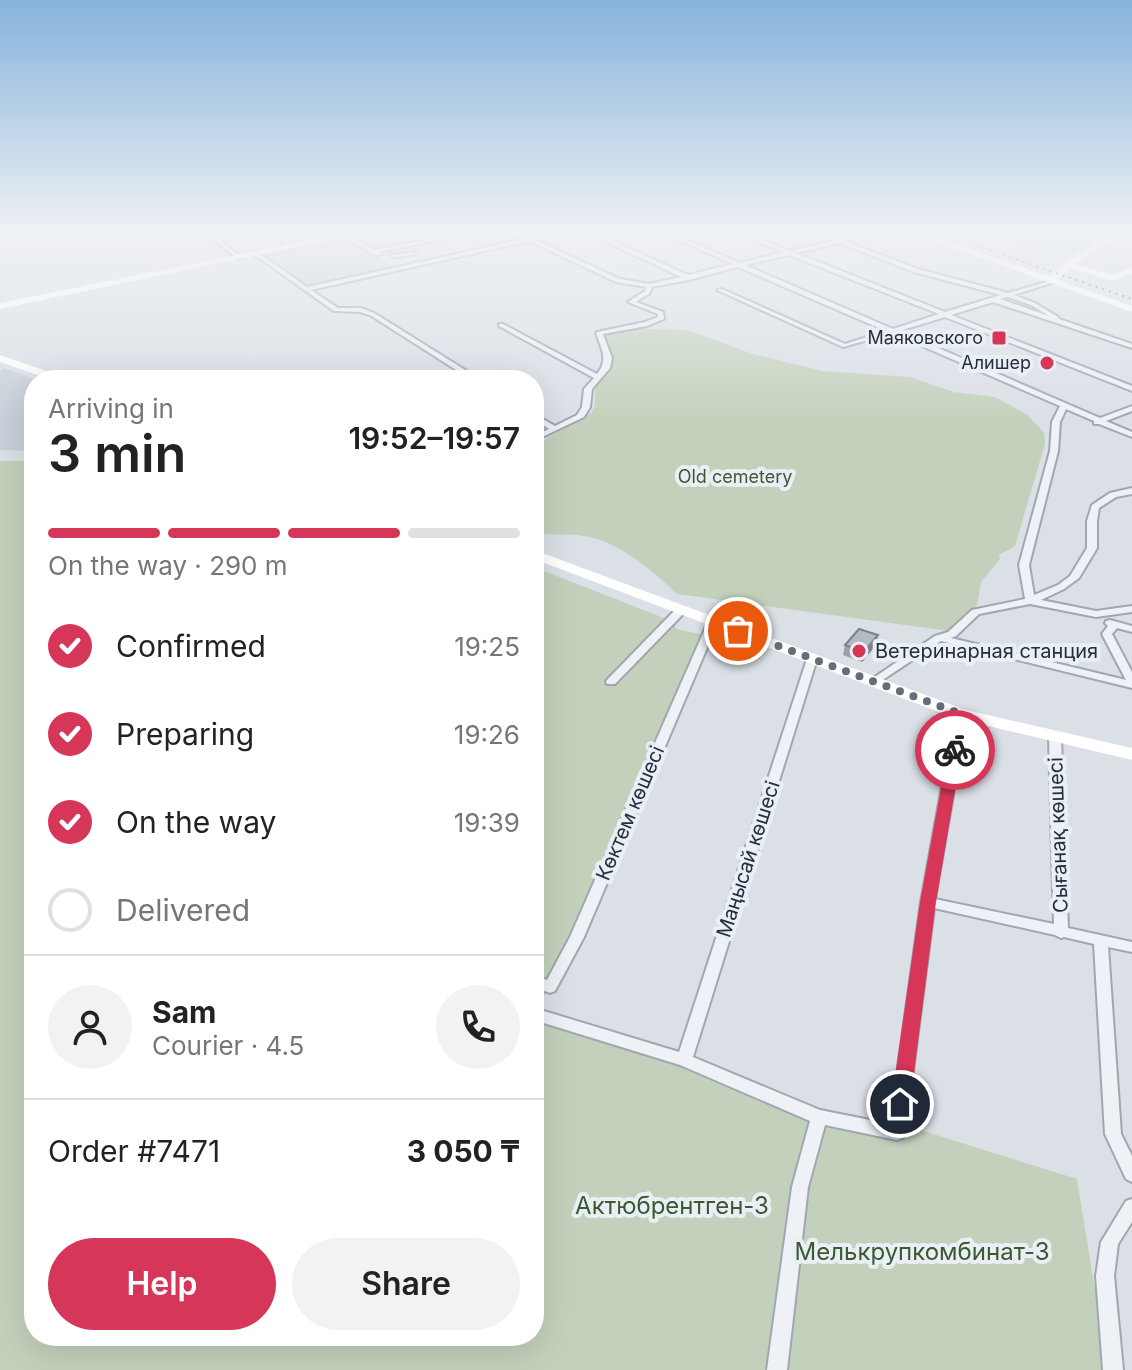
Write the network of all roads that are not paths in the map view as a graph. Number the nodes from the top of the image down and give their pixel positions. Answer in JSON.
{"nodes":[{"id":1,"x":59,"y":294,"type":"edge"},
{"id":2,"x":312,"y":294,"type":"edge"},
{"id":3,"x":645,"y":294,"type":"edge"},
{"id":4,"x":729,"y":294,"type":"edge"},
{"id":5,"x":807,"y":294,"type":"edge"},
{"id":6,"x":895,"y":294,"type":"edge"},
{"id":7,"x":980,"y":294,"type":"edge"},
{"id":8,"x":998,"y":294,"type":"edge"},
{"id":9,"x":1017,"y":294,"type":"edge"},
{"id":10,"x":1089,"y":294,"type":"edge"},
{"id":11,"x":1009,"y":297,"type":"junction"},
{"id":12,"x":996,"y":301,"type":"junction"},
{"id":13,"x":0,"y":306,"type":"edge"},
{"id":14,"x":1132,"y":309,"type":"edge"},
{"id":15,"x":948,"y":315,"type":"junction"},
{"id":16,"x":1056,"y":318,"type":"junction"},
{"id":17,"x":501,"y":325,"type":"dead end"},
{"id":18,"x":895,"y":332,"type":"junction"},
{"id":19,"x":1132,"y":346,"type":"edge"},
{"id":20,"x":0,"y":358,"type":"edge"},
{"id":21,"x":34,"y":370,"type":"edge"},
{"id":22,"x":461,"y":370,"type":"edge"},
{"id":23,"x":596,"y":376,"type":"junction"},
{"id":24,"x":1132,"y":389,"type":"edge"},
{"id":25,"x":1063,"y":407,"type":"junction"},
{"id":26,"x":1132,"y":408,"type":"edge"},
{"id":27,"x":544,"y":422,"type":"edge"},
{"id":28,"x":1097,"y":422,"type":"junction"},
{"id":29,"x":554,"y":429,"type":"junction"},
{"id":30,"x":544,"y":434,"type":"edge"},
{"id":31,"x":1132,"y":435,"type":"edge"},
{"id":32,"x":1132,"y":491,"type":"edge"},
{"id":33,"x":544,"y":558,"type":"edge"},
{"id":34,"x":1030,"y":601,"type":"junction"},
{"id":35,"x":1132,"y":609,"type":"edge"},
{"id":36,"x":681,"y":610,"type":"junction"},
{"id":37,"x":1096,"y":614,"type":"junction"},
{"id":38,"x":713,"y":622,"type":"junction"},
{"id":39,"x":1113,"y":626,"type":"junction"},
{"id":40,"x":1132,"y":629,"type":"edge"},
{"id":41,"x":939,"y":638,"type":"junction"},
{"id":42,"x":812,"y":659,"type":"junction"},
{"id":43,"x":874,"y":681,"type":"junction"},
{"id":44,"x":611,"y":682,"type":"dead end"},
{"id":45,"x":1132,"y":683,"type":"edge"},
{"id":46,"x":961,"y":714,"type":"junction"},
{"id":47,"x":1055,"y":738,"type":"junction"},
{"id":48,"x":1132,"y":754,"type":"edge"},
{"id":49,"x":928,"y":902,"type":"junction"},
{"id":50,"x":1061,"y":933,"type":"junction"},
{"id":51,"x":1101,"y":942,"type":"junction"},
{"id":52,"x":1132,"y":947,"type":"edge"},
{"id":53,"x":544,"y":985,"type":"edge"},
{"id":54,"x":544,"y":1017,"type":"edge"},
{"id":55,"x":684,"y":1060,"type":"junction"},
{"id":56,"x":819,"y":1117,"type":"junction"},
{"id":57,"x":1132,"y":1174,"type":"edge"},
{"id":58,"x":1132,"y":1207,"type":"edge"},
{"id":59,"x":777,"y":1370,"type":"edge"},
{"id":60,"x":1113,"y":1370,"type":"edge"}],
"edges":[{"from":1,"to":13,"type":"main road"},
{"from":2,"to":22,"type":"street"},
{"from":3,"to":23,"type":"street"},
{"from":4,"to":18,"type":"street"},
{"from":5,"to":18,"type":"street"},
{"from":6,"to":15,"type":"street"},
{"from":7,"to":12,"type":"street"},
{"from":8,"to":11,"type":"street"},
{"from":9,"to":11,"type":"street"},
{"from":10,"to":14,"type":"main road"},
{"from":11,"to":12,"type":"street"},
{"from":11,"to":16,"type":"street"},
{"from":12,"to":15,"type":"street"},
{"from":12,"to":16,"type":"street"},
{"from":15,"to":18,"type":"street"},
{"from":15,"to":24,"type":"street"},
{"from":16,"to":19,"type":"street"},
{"from":17,"to":23,"type":"street"},
{"from":18,"to":25,"type":"street"},
{"from":20,"to":21,"type":"main road"},
{"from":23,"to":29,"type":"street"},
{"from":25,"to":28,"type":"street"},
{"from":25,"to":34,"type":"street"},
{"from":26,"to":28,"type":"street"},
{"from":27,"to":29,"type":"street"},
{"from":28,"to":31,"type":"street"},
{"from":29,"to":30,"type":"street"},
{"from":32,"to":34,"type":"street"},
{"from":33,"to":36,"type":"main road"},
{"from":34,"to":37,"type":"street"},
{"from":34,"to":41,"type":"street"},
{"from":35,"to":37,"type":"street"},
{"from":36,"to":38,"type":"main road"},
{"from":36,"to":44,"type":"street"},
{"from":37,"to":39,"type":"street"},
{"from":38,"to":42,"type":"main road"},
{"from":38,"to":53,"type":"street","name":"Көктем көшесі"},
{"from":39,"to":40,"type":"street"},
{"from":39,"to":45,"type":"street"},
{"from":41,"to":43,"type":"street"},
{"from":41,"to":45,"type":"street"},
{"from":42,"to":43,"type":"main road"},
{"from":42,"to":55,"type":"street","name":"Маңысай көшесі"},
{"from":43,"to":46,"type":"main road"},
{"from":46,"to":47,"type":"main road"},
{"from":46,"to":49,"type":"street"},
{"from":47,"to":48,"type":"main road"},
{"from":47,"to":50,"type":"street","name":"Сығанақ көшесі"},
{"from":49,"to":50,"type":"street"},
{"from":49,"to":56,"type":"street"},
{"from":50,"to":51,"type":"street"},
{"from":51,"to":52,"type":"street"},
{"from":51,"to":57,"type":"street"},
{"from":54,"to":55,"type":"street"},
{"from":55,"to":56,"type":"street"},
{"from":56,"to":59,"type":"street"},
{"from":58,"to":60,"type":"street"}]}
